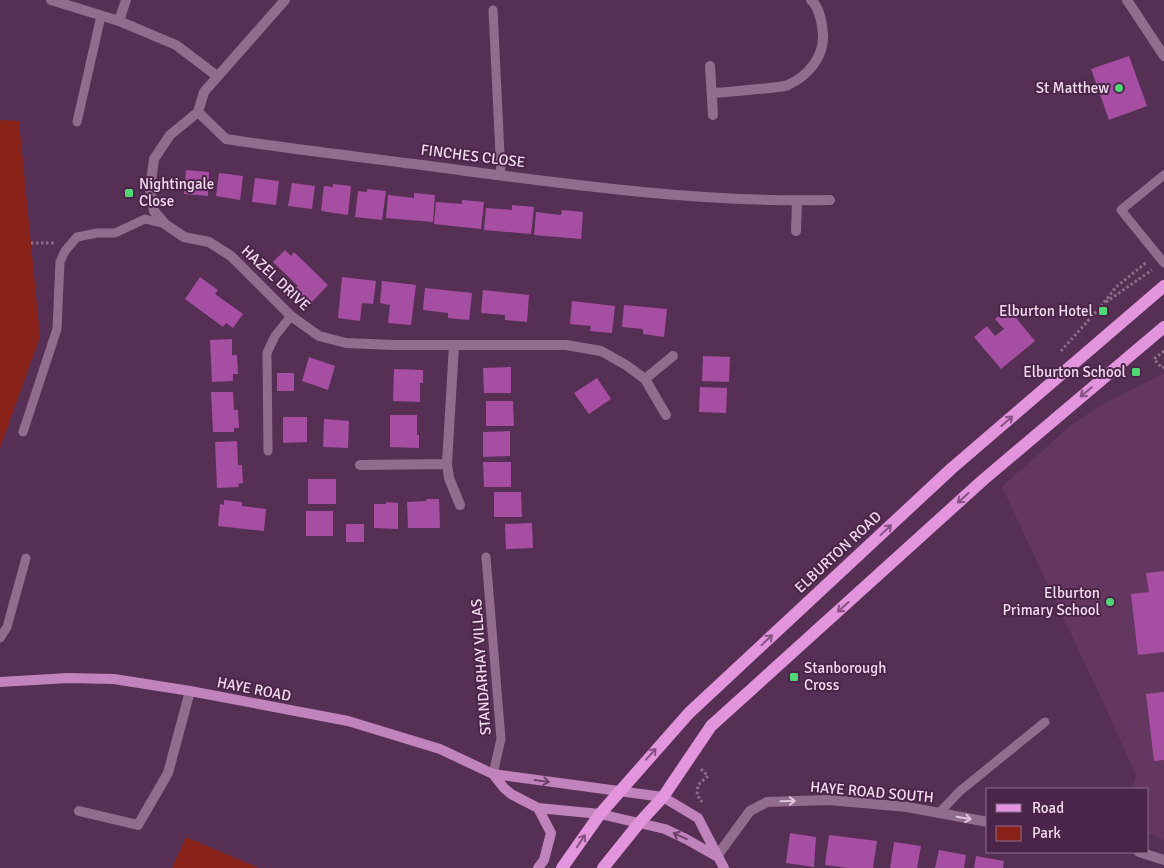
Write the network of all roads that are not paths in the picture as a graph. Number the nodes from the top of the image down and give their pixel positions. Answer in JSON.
{"nodes":[{"id":1,"x":51,"y":0,"type":"edge"},
{"id":2,"x":126,"y":0,"type":"edge"},
{"id":3,"x":285,"y":0,"type":"edge"},
{"id":4,"x":811,"y":0,"type":"edge"},
{"id":5,"x":1127,"y":0,"type":"edge"},
{"id":6,"x":493,"y":10,"type":"dead end"},
{"id":7,"x":101,"y":16,"type":"junction"},
{"id":8,"x":119,"y":21,"type":"junction"},
{"id":9,"x":1164,"y":56,"type":"edge"},
{"id":10,"x":710,"y":66,"type":"dead end"},
{"id":11,"x":217,"y":76,"type":"junction"},
{"id":12,"x":712,"y":93,"type":"junction"},
{"id":13,"x":198,"y":112,"type":"junction"},
{"id":14,"x":713,"y":115,"type":"dead end"},
{"id":15,"x":78,"y":122,"type":"dead end"},
{"id":16,"x":501,"y":175,"type":"junction"},
{"id":17,"x":1164,"y":175,"type":"edge"},
{"id":18,"x":830,"y":200,"type":"dead end"},
{"id":19,"x":797,"y":201,"type":"junction"},
{"id":20,"x":165,"y":224,"type":"junction"},
{"id":21,"x":796,"y":231,"type":"dead end"},
{"id":22,"x":1164,"y":262,"type":"edge"},
{"id":23,"x":1164,"y":286,"type":"edge"},
{"id":24,"x":291,"y":316,"type":"junction"},
{"id":25,"x":1164,"y":327,"type":"edge"},
{"id":26,"x":454,"y":345,"type":"junction"},
{"id":27,"x":673,"y":356,"type":"dead end"},
{"id":28,"x":646,"y":379,"type":"junction"},
{"id":29,"x":666,"y":414,"type":"dead end"},
{"id":30,"x":23,"y":432,"type":"dead end"},
{"id":31,"x":268,"y":451,"type":"dead end"},
{"id":32,"x":447,"y":464,"type":"junction"},
{"id":33,"x":360,"y":465,"type":"dead end"},
{"id":34,"x":460,"y":505,"type":"dead end"},
{"id":35,"x":486,"y":557,"type":"dead end"},
{"id":36,"x":26,"y":558,"type":"dead end"},
{"id":37,"x":0,"y":638,"type":"edge"},
{"id":38,"x":0,"y":682,"type":"edge"},
{"id":39,"x":190,"y":691,"type":"junction"},
{"id":40,"x":1045,"y":722,"type":"dead end"},
{"id":41,"x":493,"y":774,"type":"junction"},
{"id":42,"x":619,"y":790,"type":"junction"},
{"id":43,"x":663,"y":797,"type":"junction"},
{"id":44,"x":538,"y":808,"type":"junction"},
{"id":45,"x":79,"y":811,"type":"dead end"},
{"id":46,"x":939,"y":813,"type":"junction"},
{"id":47,"x":600,"y":814,"type":"junction"},
{"id":48,"x":640,"y":822,"type":"junction"},
{"id":49,"x":986,"y":822,"type":"edge"},
{"id":50,"x":1142,"y":853,"type":"edge"},
{"id":51,"x":717,"y":856,"type":"junction"},
{"id":52,"x":1164,"y":860,"type":"edge"},
{"id":53,"x":538,"y":868,"type":"edge"},
{"id":54,"x":562,"y":868,"type":"edge"},
{"id":55,"x":604,"y":868,"type":"edge"},
{"id":56,"x":724,"y":868,"type":"edge"}],
"edges":[{"from":1,"to":7,"type":"street"},
{"from":2,"to":8,"type":"street"},
{"from":3,"to":11,"type":"street"},
{"from":4,"to":12,"type":"street"},
{"from":5,"to":9,"type":"street"},
{"from":6,"to":16,"type":"lane"},
{"from":7,"to":8,"type":"street"},
{"from":7,"to":15,"type":"lane"},
{"from":8,"to":11,"type":"street"},
{"from":10,"to":12,"type":"street"},
{"from":11,"to":13,"type":"street"},
{"from":12,"to":14,"type":"street"},
{"from":13,"to":16,"type":"street","name":"FINCHES CLOSE"},
{"from":13,"to":20,"type":"street","name":"HAZEL DRIVE"},
{"from":16,"to":19,"type":"street","name":"FINCHES CLOSE"},
{"from":17,"to":22,"type":"lane"},
{"from":18,"to":19,"type":"street","name":"FINCHES CLOSE"},
{"from":19,"to":21,"type":"street"},
{"from":20,"to":24,"type":"street","name":"HAZEL DRIVE"},
{"from":20,"to":30,"type":"lane"},
{"from":42,"to":23,"type":"main road","name":"ELBURTON ROAD","one_way":true},
{"from":24,"to":26,"type":"street","name":"HAZEL DRIVE"},
{"from":24,"to":31,"type":"lane"},
{"from":25,"to":43,"type":"main road","one_way":true},
{"from":26,"to":28,"type":"street","name":"HAZEL DRIVE"},
{"from":26,"to":32,"type":"street"},
{"from":27,"to":28,"type":"street"},
{"from":28,"to":29,"type":"street","name":"HAZEL DRIVE"},
{"from":32,"to":33,"type":"street"},
{"from":32,"to":34,"type":"street"},
{"from":35,"to":41,"type":"lane","name":"STANDARHAY VILLAS"},
{"from":36,"to":37,"type":"lane"},
{"from":38,"to":39,"type":"street","name":"HAYE ROAD"},
{"from":39,"to":41,"type":"street","name":"HAYE ROAD"},
{"from":39,"to":45,"type":"street"},
{"from":40,"to":46,"type":"lane"},
{"from":41,"to":42,"type":"street","name":"HAYE ROAD","one_way":true},
{"from":41,"to":44,"type":"street","name":"HAYE ROAD"},
{"from":42,"to":43,"type":"street","name":"HAYE ROAD"},
{"from":42,"to":47,"type":"main road","name":"ELBURTON ROAD"},
{"from":43,"to":48,"type":"main road"},
{"from":43,"to":51,"type":"street"},
{"from":44,"to":47,"type":"street","name":"HAYE ROAD"},
{"from":44,"to":53,"type":"street"},
{"from":46,"to":49,"type":"street","name":"HAYE ROAD SOUTH","one_way":true},
{"from":51,"to":46,"type":"street","name":"HAYE ROAD SOUTH","one_way":true},
{"from":47,"to":48,"type":"street","name":"HAYE ROAD"},
{"from":54,"to":47,"type":"main road","name":"ELBURTON ROAD","one_way":true},
{"from":51,"to":48,"type":"street","name":"HAYE ROAD","one_way":true},
{"from":48,"to":55,"type":"main road"},
{"from":50,"to":52,"type":"street"},
{"from":51,"to":56,"type":"street"}]}
